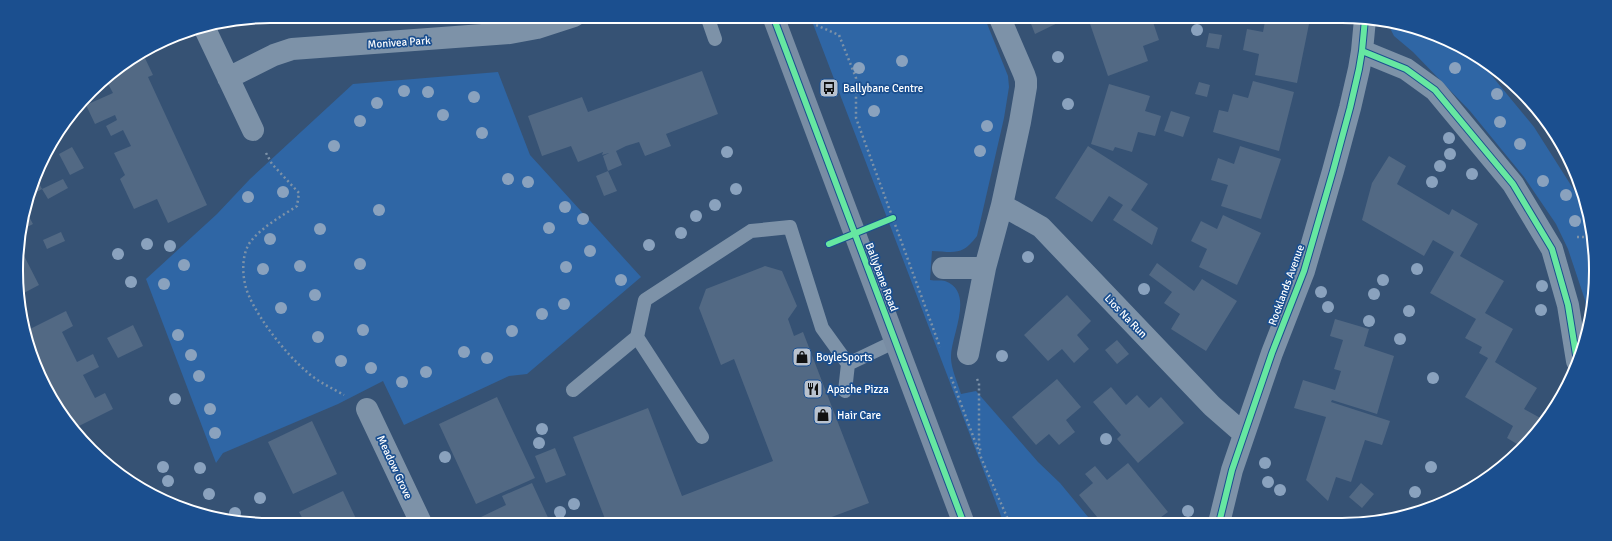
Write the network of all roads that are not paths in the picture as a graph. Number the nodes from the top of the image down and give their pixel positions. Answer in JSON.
{"nodes":[{"id":1,"x":552,"y":23,"type":"edge"},
{"id":2,"x":709,"y":23,"type":"edge"},
{"id":3,"x":776,"y":23,"type":"edge"},
{"id":4,"x":1002,"y":23,"type":"edge"},
{"id":5,"x":1364,"y":24,"type":"edge"},
{"id":6,"x":206,"y":31,"type":"edge"},
{"id":7,"x":715,"y":39,"type":"dead end"},
{"id":8,"x":1362,"y":51,"type":"junction"},
{"id":9,"x":228,"y":78,"type":"junction"},
{"id":10,"x":253,"y":130,"type":"road end"},
{"id":11,"x":1002,"y":205,"type":"junction"},
{"id":12,"x":943,"y":268,"type":"dead end"},
{"id":13,"x":985,"y":268,"type":"junction"},
{"id":14,"x":637,"y":337,"type":"junction"},
{"id":15,"x":896,"y":341,"type":"junction"},
{"id":16,"x":1575,"y":352,"type":"edge"},
{"id":17,"x":968,"y":354,"type":"road end"},
{"id":18,"x":848,"y":364,"type":"junction"},
{"id":19,"x":573,"y":390,"type":"dead end"},
{"id":20,"x":845,"y":391,"type":"dead end"},
{"id":21,"x":367,"y":409,"type":"road end"},
{"id":22,"x":1244,"y":434,"type":"junction"},
{"id":23,"x":702,"y":437,"type":"dead end"},
{"id":24,"x":419,"y":518,"type":"edge"},
{"id":25,"x":962,"y":518,"type":"edge"},
{"id":26,"x":1220,"y":518,"type":"edge"}],
"edges":[{"from":1,"to":9,"type":"street","name":"Monivea Park"},
{"from":2,"to":7,"type":"lane"},
{"from":3,"to":15,"type":"main road","name":"Ballybane Road"},
{"from":4,"to":11,"type":"street"},
{"from":5,"to":8,"type":"street","name":"Rocklands Avenue"},
{"from":6,"to":9,"type":"street"},
{"from":8,"to":16,"type":"street"},
{"from":8,"to":22,"type":"street","name":"Rocklands Avenue"},
{"from":9,"to":10,"type":"street"},
{"from":11,"to":13,"type":"street"},
{"from":11,"to":22,"type":"street","name":"Lios Na Run"},
{"from":12,"to":13,"type":"street"},
{"from":13,"to":17,"type":"street"},
{"from":14,"to":18,"type":"lane"},
{"from":14,"to":19,"type":"lane"},
{"from":14,"to":23,"type":"lane"},
{"from":15,"to":18,"type":"lane"},
{"from":15,"to":25,"type":"main road","name":"Ballybane Road"},
{"from":18,"to":20,"type":"lane"},
{"from":21,"to":24,"type":"street","name":"Meadow Grove"},
{"from":22,"to":26,"type":"street","name":"Rocklands Avenue"}]}
